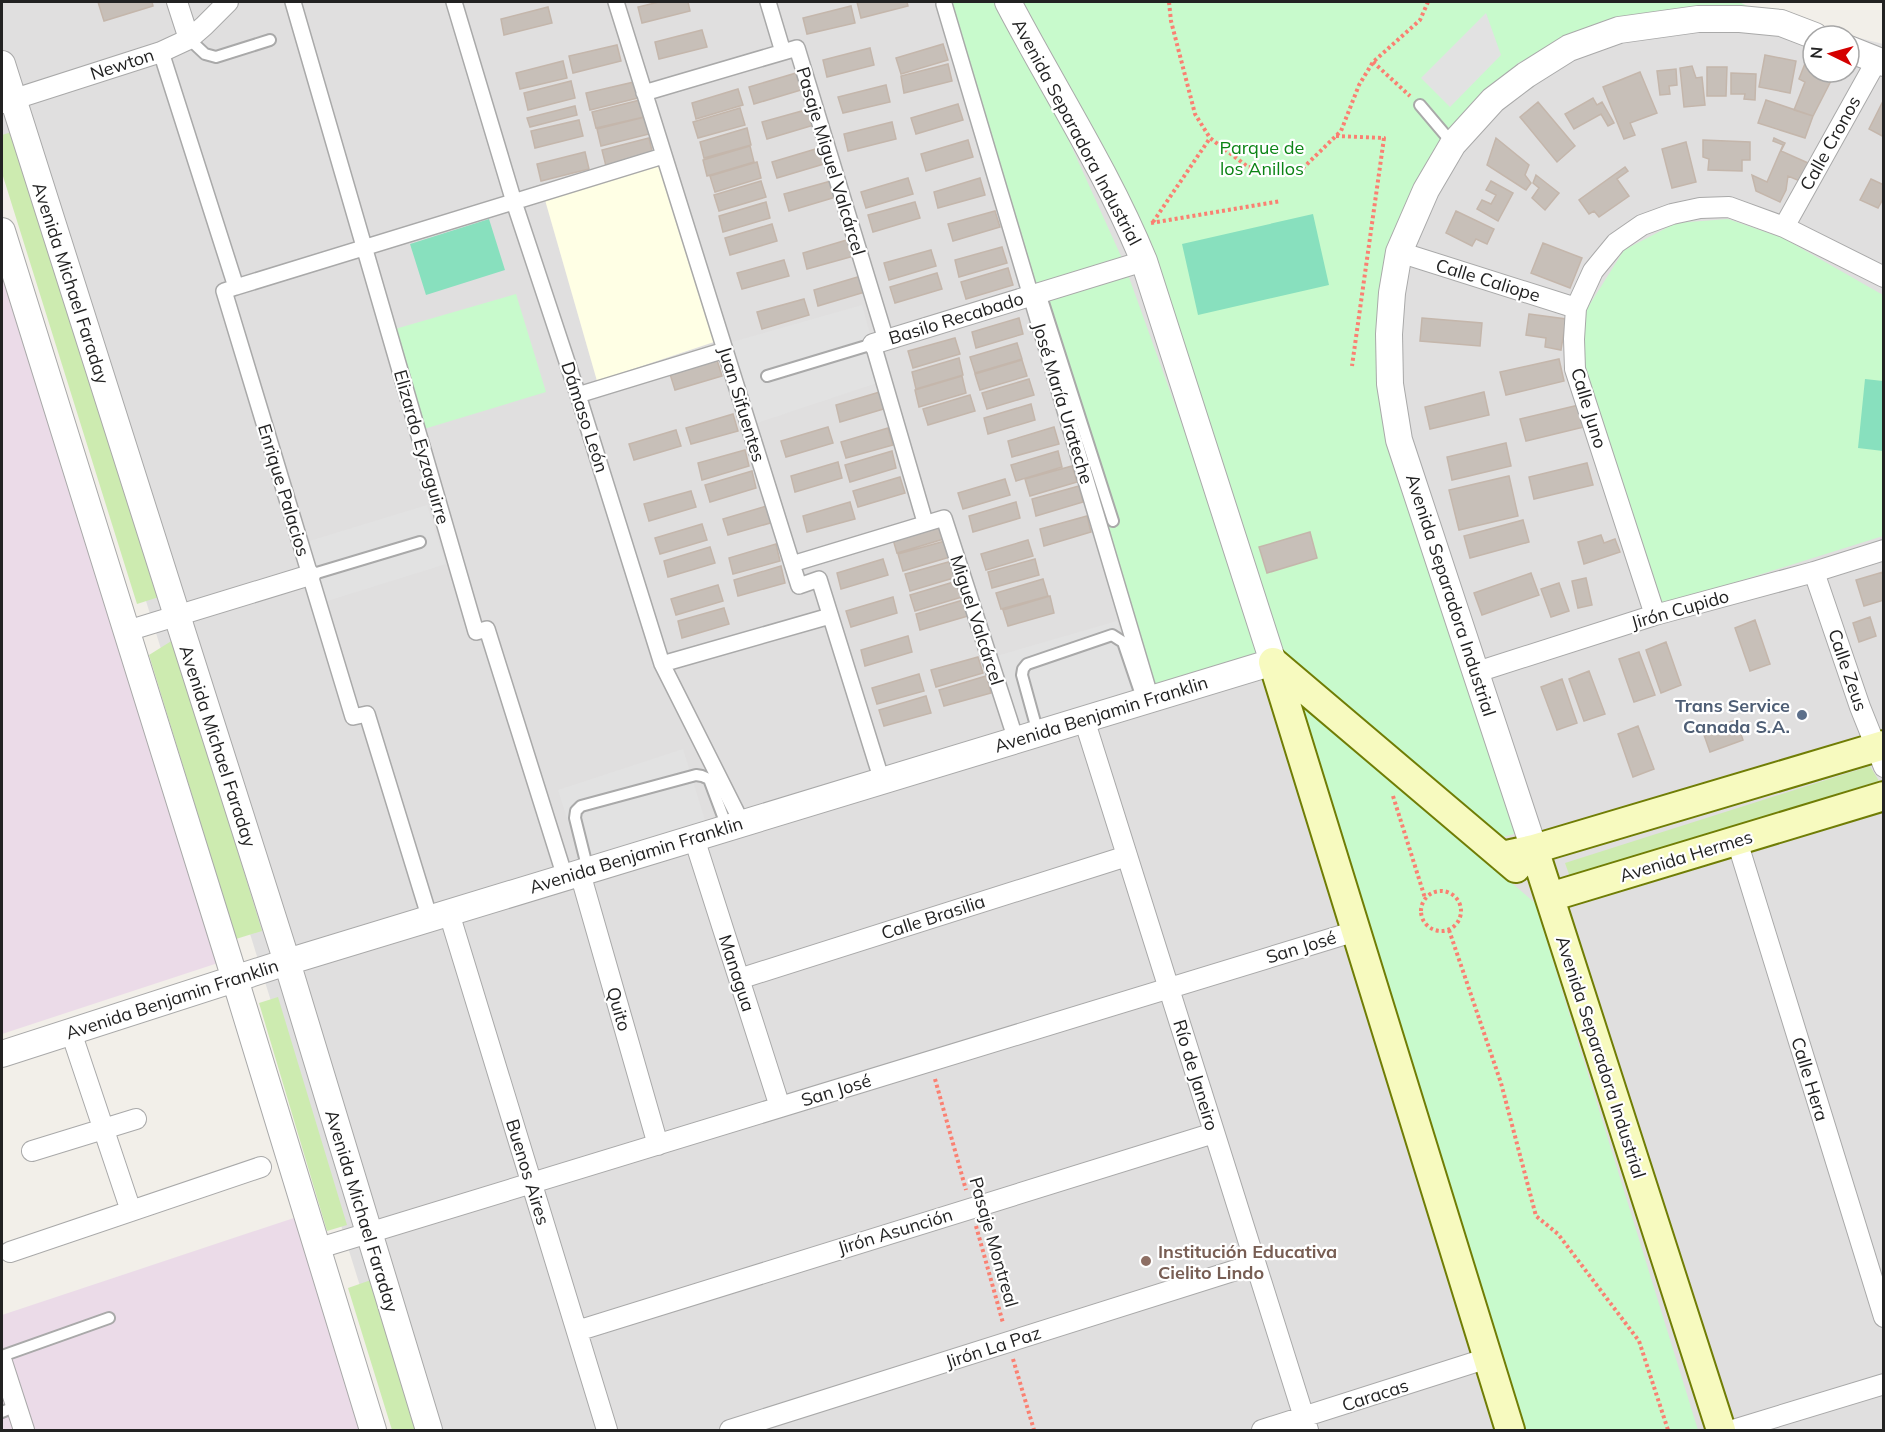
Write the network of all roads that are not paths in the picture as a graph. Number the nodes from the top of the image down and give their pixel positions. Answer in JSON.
{"nodes":[{"id":1,"x":177,"y":2,"type":"edge"},
{"id":2,"x":228,"y":2,"type":"edge"},
{"id":3,"x":293,"y":2,"type":"edge"},
{"id":4,"x":454,"y":2,"type":"edge"},
{"id":5,"x":616,"y":2,"type":"edge"},
{"id":6,"x":768,"y":2,"type":"edge"},
{"id":7,"x":1008,"y":2,"type":"edge"},
{"id":8,"x":944,"y":4,"type":"dead end"},
{"id":9,"x":1801,"y":31,"type":"edge"},
{"id":10,"x":189,"y":39,"type":"junction"},
{"id":11,"x":270,"y":39,"type":"dead end"},
{"id":12,"x":161,"y":52,"type":"junction"},
{"id":13,"x":783,"y":52,"type":"junction"},
{"id":14,"x":1861,"y":54,"type":"edge"},
{"id":15,"x":1880,"y":62,"type":"edge"},
{"id":16,"x":2,"y":64,"type":"edge"},
{"id":17,"x":644,"y":93,"type":"junction"},
{"id":18,"x":7,"y":101,"type":"edge"},
{"id":19,"x":1420,"y":105,"type":"road end"},
{"id":20,"x":1453,"y":144,"type":"junction"},
{"id":21,"x":663,"y":156,"type":"junction"},
{"id":22,"x":514,"y":202,"type":"junction"},
{"id":23,"x":1784,"y":227,"type":"junction"},
{"id":24,"x":2,"y":231,"type":"edge"},
{"id":25,"x":365,"y":248,"type":"junction"},
{"id":26,"x":1399,"y":252,"type":"junction"},
{"id":27,"x":1144,"y":261,"type":"junction"},
{"id":28,"x":1884,"y":277,"type":"edge"},
{"id":29,"x":236,"y":287,"type":"junction"},
{"id":30,"x":1035,"y":294,"type":"junction"},
{"id":31,"x":1576,"y":308,"type":"junction"},
{"id":32,"x":879,"y":342,"type":"junction"},
{"id":33,"x":725,"y":350,"type":"junction"},
{"id":34,"x":767,"y":376,"type":"dead end"},
{"id":35,"x":578,"y":395,"type":"junction"},
{"id":36,"x":1113,"y":521,"type":"dead end"},
{"id":37,"x":925,"y":522,"type":"junction"},
{"id":38,"x":420,"y":542,"type":"dead end"},
{"id":39,"x":1884,"y":550,"type":"edge"},
{"id":40,"x":792,"y":564,"type":"junction"},
{"id":41,"x":1814,"y":572,"type":"junction"},
{"id":42,"x":310,"y":575,"type":"junction"},
{"id":43,"x":1655,"y":615,"type":"junction"},
{"id":44,"x":176,"y":616,"type":"junction"},
{"id":45,"x":830,"y":616,"type":"junction"},
{"id":46,"x":127,"y":631,"type":"junction"},
{"id":47,"x":1273,"y":662,"type":"junction"},
{"id":48,"x":662,"y":664,"type":"junction"},
{"id":49,"x":1477,"y":672,"type":"junction"},
{"id":50,"x":1147,"y":700,"type":"junction"},
{"id":51,"x":1084,"y":719,"type":"junction"},
{"id":52,"x":1027,"y":737,"type":"junction"},
{"id":53,"x":1881,"y":753,"type":"edge"},
{"id":54,"x":882,"y":781,"type":"junction"},
{"id":55,"x":1884,"y":796,"type":"edge"},
{"id":56,"x":734,"y":825,"type":"junction"},
{"id":57,"x":694,"y":838,"type":"junction"},
{"id":58,"x":1737,"y":841,"type":"junction"},
{"id":59,"x":1534,"y":849,"type":"junction"},
{"id":60,"x":1127,"y":856,"type":"junction"},
{"id":61,"x":1502,"y":856,"type":"junction"},
{"id":62,"x":578,"y":874,"type":"junction"},
{"id":63,"x":1550,"y":897,"type":"junction"},
{"id":64,"x":439,"y":916,"type":"junction"},
{"id":65,"x":1356,"y":931,"type":"junction"},
{"id":66,"x":287,"y":962,"type":"junction"},
{"id":67,"x":236,"y":979,"type":"junction"},
{"id":68,"x":739,"y":979,"type":"junction"},
{"id":69,"x":1168,"y":988,"type":"junction"},
{"id":70,"x":71,"y":1032,"type":"junction"},
{"id":71,"x":2,"y":1054,"type":"edge"},
{"id":72,"x":780,"y":1107,"type":"junction"},
{"id":73,"x":136,"y":1119,"type":"dead end"},
{"id":74,"x":103,"y":1129,"type":"junction"},
{"id":75,"x":1214,"y":1133,"type":"junction"},
{"id":76,"x":658,"y":1145,"type":"junction"},
{"id":77,"x":32,"y":1151,"type":"dead end"},
{"id":78,"x":261,"y":1167,"type":"dead end"},
{"id":79,"x":532,"y":1184,"type":"junction"},
{"id":80,"x":131,"y":1212,"type":"junction"},
{"id":81,"x":368,"y":1233,"type":"junction"},
{"id":82,"x":316,"y":1249,"type":"junction"},
{"id":83,"x":10,"y":1251,"type":"dead end"},
{"id":84,"x":1255,"y":1264,"type":"junction"},
{"id":85,"x":1884,"y":1317,"type":"edge"},
{"id":86,"x":109,"y":1318,"type":"dead end"},
{"id":87,"x":577,"y":1330,"type":"junction"},
{"id":88,"x":2,"y":1356,"type":"edge"},
{"id":89,"x":1488,"y":1358,"type":"junction"},
{"id":90,"x":2,"y":1362,"type":"edge"},
{"id":91,"x":1884,"y":1384,"type":"edge"},
{"id":92,"x":9,"y":1409,"type":"edge"},
{"id":93,"x":1306,"y":1424,"type":"edge"},
{"id":94,"x":24,"y":1431,"type":"edge"},
{"id":95,"x":373,"y":1431,"type":"edge"},
{"id":96,"x":429,"y":1431,"type":"edge"},
{"id":97,"x":607,"y":1431,"type":"edge"},
{"id":98,"x":730,"y":1431,"type":"edge"},
{"id":99,"x":1262,"y":1431,"type":"edge"},
{"id":100,"x":1510,"y":1431,"type":"edge"},
{"id":101,"x":1721,"y":1431,"type":"edge"},
{"id":102,"x":1733,"y":1431,"type":"edge"}],
"edges":[{"from":1,"to":10,"type":"street"},
{"from":2,"to":10,"type":"street","name":"Newton"},
{"from":3,"to":25,"type":"street","name":"Elizardo Eyzaguirre"},
{"from":4,"to":22,"type":"street","name":"Dámaso León"},
{"from":5,"to":17,"type":"street","name":"Juan Sifuentes"},
{"from":6,"to":13,"type":"street","name":"Pasaje Miguel Valcárcel"},
{"from":7,"to":27,"type":"street","name":"Avenida Separadora Industrial"},
{"from":8,"to":30,"type":"street","name":"José María Urateche"},
{"from":9,"to":20,"type":"street","name":"Avenida Separadora Industrial"},
{"from":10,"to":11,"type":"lane"},
{"from":10,"to":12,"type":"street","name":"Newton"},
{"from":12,"to":18,"type":"street","name":"Newton"},
{"from":12,"to":29,"type":"street"},
{"from":13,"to":17,"type":"street"},
{"from":13,"to":32,"type":"street","name":"Pasaje Miguel Valcárcel"},
{"from":14,"to":15,"type":"street"},
{"from":15,"to":23,"type":"street","name":"Calle Cronos"},
{"from":16,"to":18,"type":"street","name":"Avenida Michael Faraday"},
{"from":17,"to":21,"type":"street","name":"Juan Sifuentes"},
{"from":18,"to":44,"type":"street","name":"Avenida Michael Faraday"},
{"from":19,"to":20,"type":"lane"},
{"from":20,"to":26,"type":"street","name":"Avenida Separadora Industrial"},
{"from":21,"to":22,"type":"street"},
{"from":21,"to":33,"type":"street","name":"Juan Sifuentes"},
{"from":22,"to":25,"type":"street"},
{"from":22,"to":35,"type":"street","name":"Dámaso León"},
{"from":23,"to":28,"type":"street","name":"Calle Juno"},
{"from":23,"to":31,"type":"street","name":"Calle Juno"},
{"from":24,"to":46,"type":"street"},
{"from":25,"to":29,"type":"street"},
{"from":25,"to":62,"type":"street","name":"Elizardo Eyzaguirre"},
{"from":26,"to":31,"type":"street","name":"Calle Caliope"},
{"from":26,"to":49,"type":"street","name":"Avenida Separadora Industrial"},
{"from":27,"to":30,"type":"street","name":"Basilo Recabado"},
{"from":27,"to":47,"type":"street","name":"Avenida Separadora Industrial"},
{"from":29,"to":42,"type":"street","name":"Enrique Palacios"},
{"from":30,"to":32,"type":"street","name":"Basilo Recabado"},
{"from":30,"to":36,"type":"lane"},
{"from":30,"to":50,"type":"street","name":"José María Urateche"},
{"from":31,"to":43,"type":"street","name":"Calle Juno"},
{"from":32,"to":34,"type":"lane","name":"Basilo Recabado"},
{"from":32,"to":37,"type":"street"},
{"from":33,"to":35,"type":"street"},
{"from":33,"to":40,"type":"street","name":"Juan Sifuentes"},
{"from":35,"to":48,"type":"street","name":"Dámaso León"},
{"from":37,"to":40,"type":"street"},
{"from":37,"to":52,"type":"street","name":"Miguel Valcárcel"},
{"from":38,"to":42,"type":"lane"},
{"from":39,"to":41,"type":"street","name":"Jirón Cupido"},
{"from":40,"to":45,"type":"street","name":"Juan Sifuentes"},
{"from":41,"to":43,"type":"street","name":"Jirón Cupido"},
{"from":41,"to":53,"type":"street","name":"Calle Zeus"},
{"from":42,"to":44,"type":"street"},
{"from":42,"to":64,"type":"street","name":"Enrique Palacios"},
{"from":43,"to":49,"type":"street","name":"Jirón Cupido"},
{"from":44,"to":46,"type":"street"},
{"from":44,"to":66,"type":"street","name":"Avenida Michael Faraday"},
{"from":45,"to":48,"type":"street"},
{"from":45,"to":54,"type":"street","name":"Juan Sifuentes"},
{"from":46,"to":67,"type":"street"},
{"from":47,"to":50,"type":"street","name":"Avenida Benjamin Franklin"},
{"from":47,"to":61,"type":"main road"},
{"from":47,"to":65,"type":"main road","name":"Avenida Separadora Industrial"},
{"from":48,"to":56,"type":"street","name":"Dámaso León"},
{"from":49,"to":59,"type":"street","name":"Avenida Separadora Industrial"},
{"from":50,"to":51,"type":"street","name":"Avenida Benjamin Franklin"},
{"from":50,"to":52,"type":"lane"},
{"from":51,"to":52,"type":"street","name":"Avenida Benjamin Franklin"},
{"from":51,"to":60,"type":"street","name":"Río de Janeiro"},
{"from":52,"to":54,"type":"street","name":"Avenida Benjamin Franklin"},
{"from":53,"to":59,"type":"main road"},
{"from":54,"to":56,"type":"street","name":"Avenida Benjamin Franklin"},
{"from":55,"to":58,"type":"main road","name":"Avenida Hermes"},
{"from":56,"to":57,"type":"street","name":"Avenida Benjamin Franklin"},
{"from":56,"to":62,"type":"lane"},
{"from":57,"to":62,"type":"street","name":"Avenida Benjamin Franklin"},
{"from":57,"to":68,"type":"street","name":"Managua"},
{"from":58,"to":63,"type":"main road","name":"Avenida Hermes"},
{"from":58,"to":85,"type":"street","name":"Calle Hera"},
{"from":59,"to":61,"type":"main road"},
{"from":59,"to":63,"type":"main road","name":"Avenida Separadora Industrial"},
{"from":60,"to":68,"type":"street","name":"Calle Brasilia"},
{"from":60,"to":69,"type":"street","name":"Río de Janeiro"},
{"from":61,"to":63,"type":"main road"},
{"from":62,"to":64,"type":"street","name":"Avenida Benjamin Franklin"},
{"from":62,"to":76,"type":"street","name":"Quito"},
{"from":63,"to":101,"type":"main road","name":"Avenida Separadora Industrial"},
{"from":64,"to":66,"type":"street","name":"Avenida Benjamin Franklin"},
{"from":64,"to":79,"type":"street","name":"Buenos Aires"},
{"from":65,"to":69,"type":"street","name":"San José"},
{"from":65,"to":89,"type":"main road","name":"Avenida Separadora Industrial"},
{"from":66,"to":67,"type":"street","name":"Avenida Benjamin Franklin"},
{"from":66,"to":81,"type":"street","name":"Avenida Michael Faraday"},
{"from":67,"to":70,"type":"street","name":"Avenida Benjamin Franklin"},
{"from":67,"to":82,"type":"street"},
{"from":68,"to":72,"type":"street","name":"Managua"},
{"from":69,"to":72,"type":"street","name":"San José"},
{"from":69,"to":75,"type":"street","name":"Río de Janeiro"},
{"from":70,"to":71,"type":"street","name":"Avenida Benjamin Franklin"},
{"from":70,"to":74,"type":"street"},
{"from":72,"to":76,"type":"street","name":"San José"},
{"from":73,"to":74,"type":"street"},
{"from":74,"to":77,"type":"street"},
{"from":74,"to":80,"type":"street"},
{"from":75,"to":84,"type":"street","name":"Río de Janeiro"},
{"from":75,"to":87,"type":"street","name":"Jirón Asunción"},
{"from":76,"to":79,"type":"street","name":"San José"},
{"from":78,"to":80,"type":"street"},
{"from":79,"to":81,"type":"street","name":"San José"},
{"from":79,"to":87,"type":"street","name":"Buenos Aires"},
{"from":80,"to":83,"type":"street"},
{"from":81,"to":82,"type":"street","name":"San José"},
{"from":81,"to":96,"type":"street","name":"Avenida Michael Faraday"},
{"from":82,"to":95,"type":"street"},
{"from":84,"to":93,"type":"street","name":"Río de Janeiro"},
{"from":84,"to":98,"type":"street","name":"Jirón La Paz"},
{"from":86,"to":88,"type":"lane"},
{"from":87,"to":97,"type":"street","name":"Buenos Aires"},
{"from":89,"to":93,"type":"street","name":"Caracas"},
{"from":89,"to":100,"type":"main road","name":"Avenida Separadora Industrial"},
{"from":90,"to":92,"type":"street"},
{"from":91,"to":102,"type":"street"},
{"from":92,"to":94,"type":"street"},
{"from":93,"to":99,"type":"street","name":"Caracas"}]}
